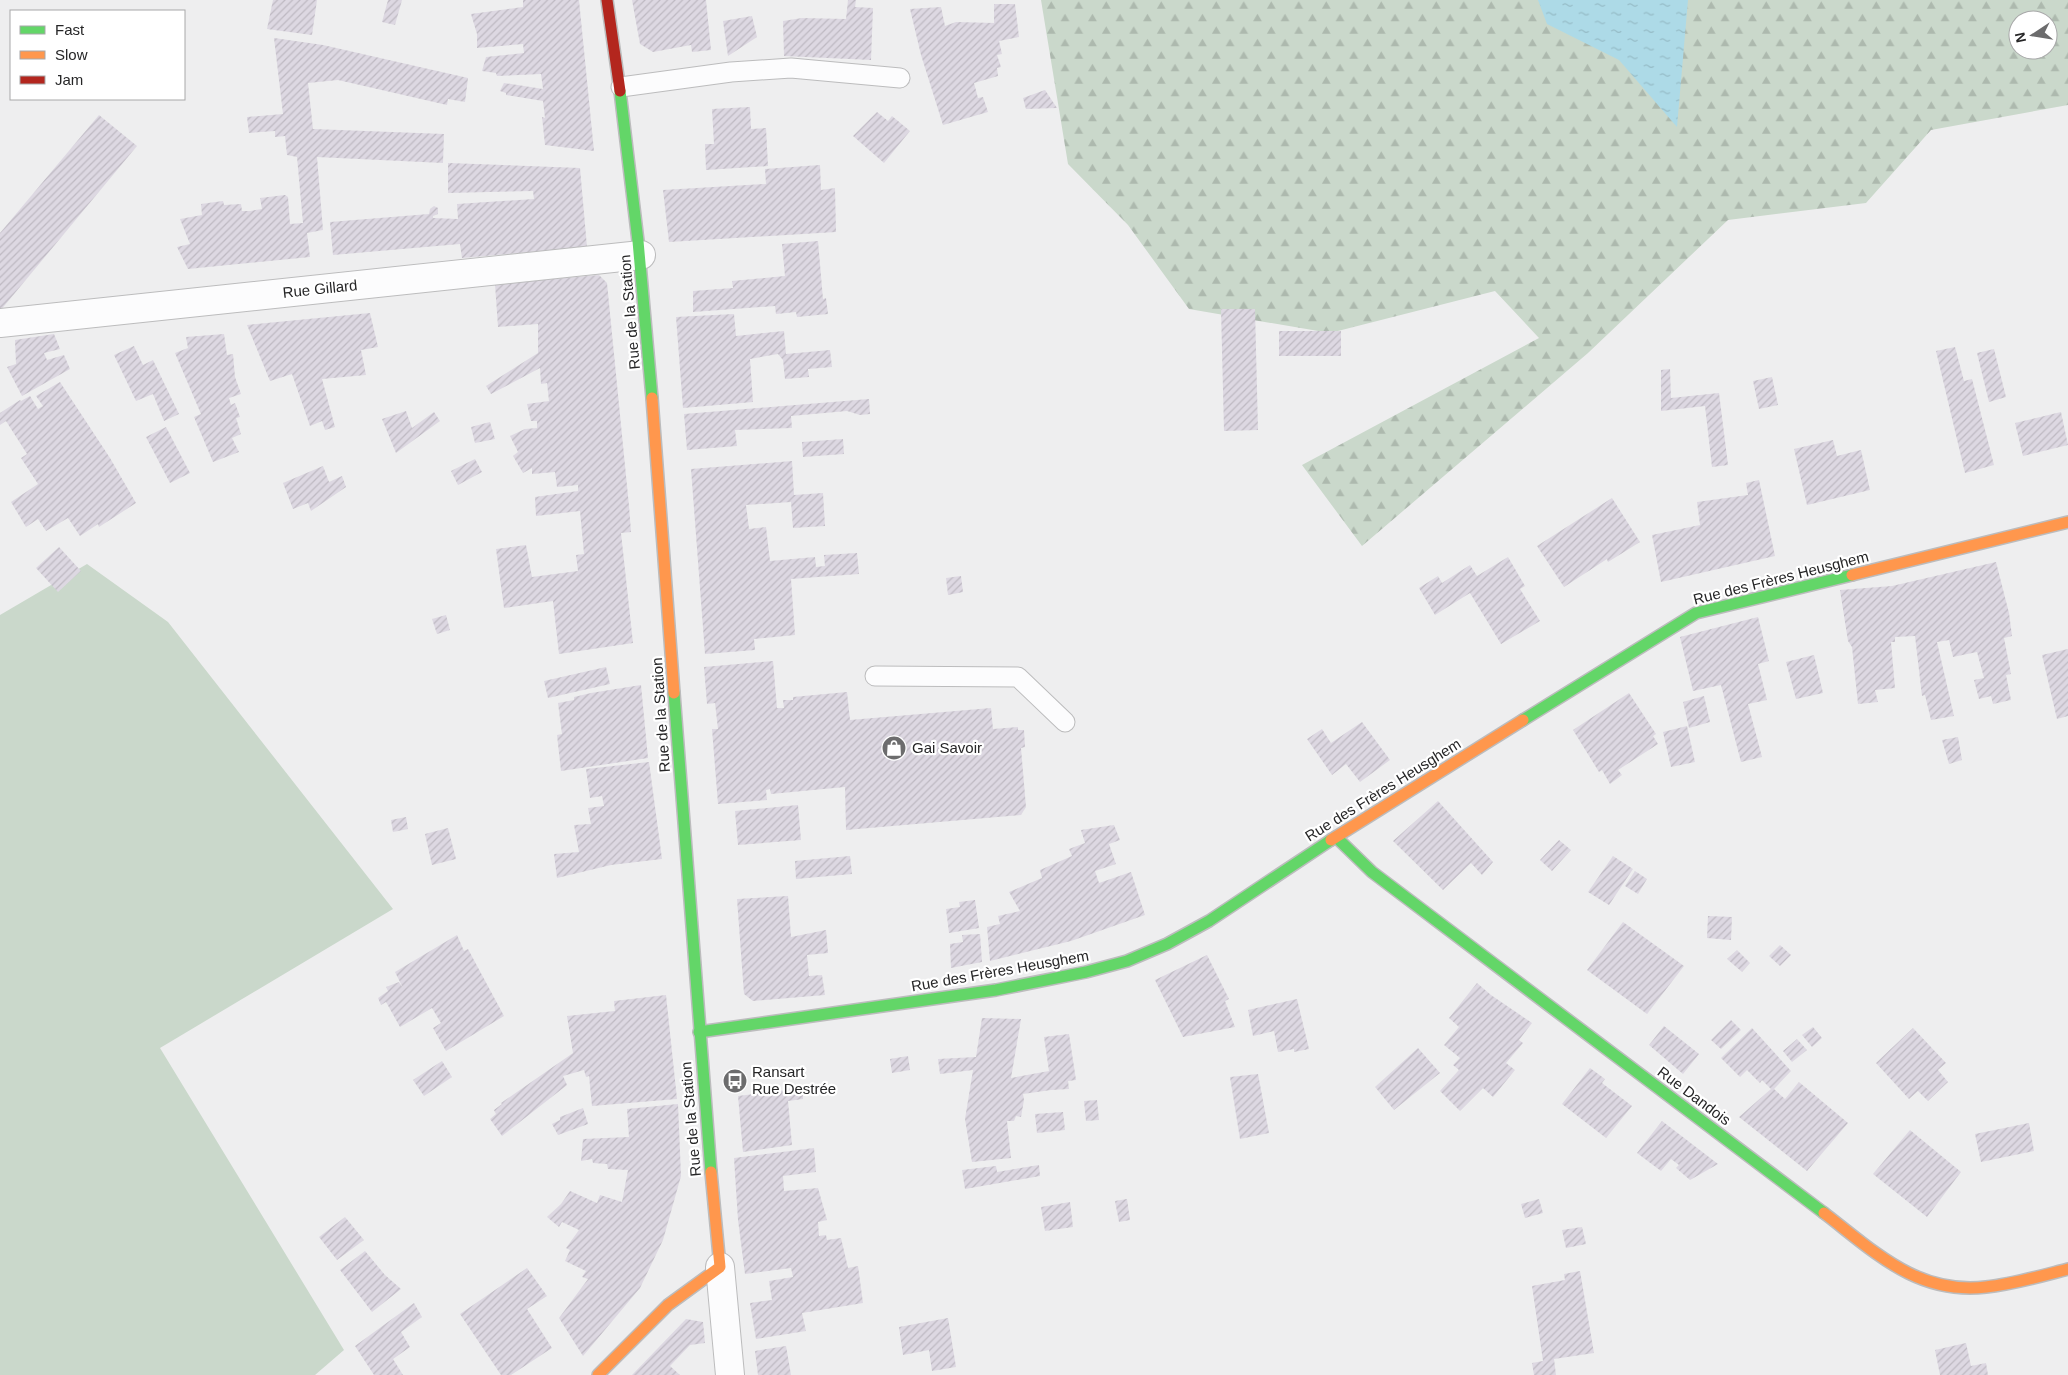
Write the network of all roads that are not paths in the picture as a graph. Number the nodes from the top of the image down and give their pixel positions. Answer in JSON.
{"nodes":[{"id":1,"x":607,"y":0,"type":"edge"},
{"id":2,"x":900,"y":78,"type":"dead end"},
{"id":3,"x":621,"y":87,"type":"junction"},
{"id":4,"x":640,"y":255,"type":"junction"},
{"id":5,"x":0,"y":323,"type":"edge"},
{"id":6,"x":2068,"y":522,"type":"edge"},
{"id":7,"x":875,"y":676,"type":"dead end"},
{"id":8,"x":1065,"y":722,"type":"dead end"},
{"id":9,"x":1336,"y":837,"type":"junction"},
{"id":10,"x":699,"y":1032,"type":"junction"},
{"id":11,"x":720,"y":1267,"type":"junction"},
{"id":12,"x":2068,"y":1269,"type":"edge"},
{"id":13,"x":598,"y":1375,"type":"edge"},
{"id":14,"x":730,"y":1375,"type":"edge"}],
"edges":[{"from":1,"to":3,"type":"street","name":"Rue de la Station"},
{"from":2,"to":3,"type":"lane"},
{"from":3,"to":4,"type":"street","name":"Rue de la Station"},
{"from":4,"to":5,"type":"street","name":"Rue Gillard"},
{"from":4,"to":10,"type":"street","name":"Rue de la Station"},
{"from":6,"to":9,"type":"street","name":"Rue des Frères Heusghem"},
{"from":7,"to":8,"type":"lane"},
{"from":9,"to":10,"type":"street","name":"Rue des Frères Heusghem"},
{"from":9,"to":12,"type":"street","name":"Rue Dandois"},
{"from":10,"to":11,"type":"street","name":"Rue de la Station"},
{"from":11,"to":13,"type":"street"},
{"from":11,"to":14,"type":"street"}]}
